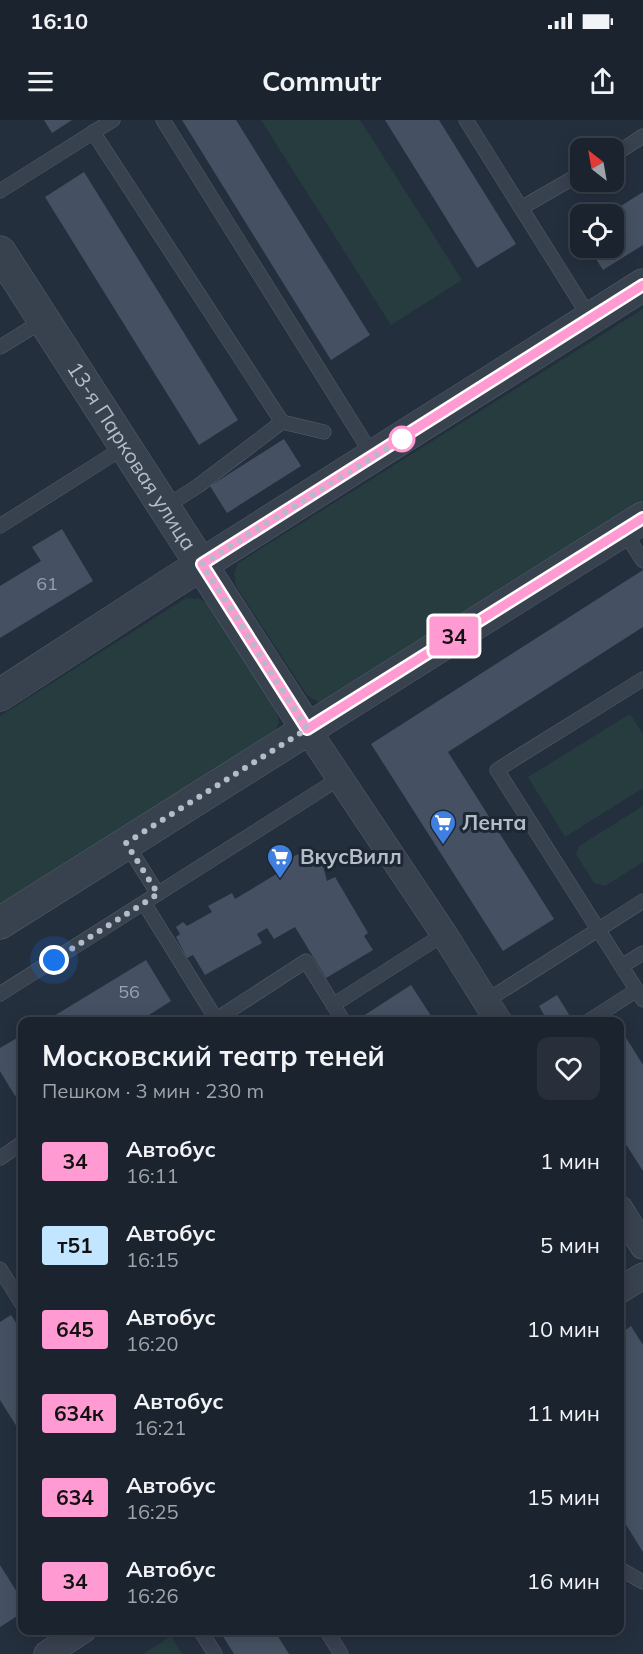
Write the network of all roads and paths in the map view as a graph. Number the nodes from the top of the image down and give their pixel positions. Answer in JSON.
{"nodes":[{"id":1,"x":113,"y":120,"type":"edge"},
{"id":2,"x":163,"y":120,"type":"edge"},
{"id":3,"x":466,"y":120,"type":"edge"},
{"id":4,"x":93,"y":132,"type":"junction"},
{"id":5,"x":643,"y":136,"type":"edge"},
{"id":6,"x":624,"y":148,"type":"edge"},
{"id":7,"x":570,"y":180,"type":"edge"},
{"id":8,"x":0,"y":191,"type":"edge"},
{"id":9,"x":520,"y":208,"type":"junction"},
{"id":10,"x":0,"y":252,"type":"edge"},
{"id":11,"x":643,"y":285,"type":"edge"},
{"id":12,"x":590,"y":318,"type":"junction"},
{"id":13,"x":44,"y":320,"type":"junction"},
{"id":14,"x":0,"y":347,"type":"edge"},
{"id":15,"x":282,"y":422,"type":"junction"},
{"id":16,"x":324,"y":432,"type":"dead end"},
{"id":17,"x":126,"y":446,"type":"junction"},
{"id":18,"x":374,"y":457,"type":"junction"},
{"id":19,"x":165,"y":507,"type":"junction"},
{"id":20,"x":633,"y":524,"type":"edge"},
{"id":21,"x":0,"y":526,"type":"edge"},
{"id":22,"x":643,"y":561,"type":"edge"},
{"id":23,"x":202,"y":564,"type":"junction"},
{"id":24,"x":643,"y":679,"type":"edge"},
{"id":25,"x":0,"y":695,"type":"edge"},
{"id":26,"x":307,"y":729,"type":"junction"},
{"id":27,"x":340,"y":778,"type":"junction"},
{"id":28,"x":126,"y":843,"type":"junction"},
{"id":29,"x":158,"y":894,"type":"junction"},
{"id":30,"x":643,"y":901,"type":"edge"},
{"id":31,"x":144,"y":903,"type":"junction"},
{"id":32,"x":0,"y":923,"type":"edge"},
{"id":33,"x":598,"y":928,"type":"junction"},
{"id":34,"x":444,"y":934,"type":"junction"},
{"id":35,"x":643,"y":953,"type":"edge"},
{"id":36,"x":622,"y":966,"type":"junction"},
{"id":37,"x":0,"y":994,"type":"edge"},
{"id":38,"x":640,"y":995,"type":"edge"},
{"id":39,"x":333,"y":1005,"type":"junction"},
{"id":40,"x":493,"y":1011,"type":"edge"},
{"id":41,"x":212,"y":1017,"type":"edge"},
{"id":42,"x":219,"y":1017,"type":"edge"},
{"id":43,"x":341,"y":1017,"type":"edge"},
{"id":44,"x":597,"y":1017,"type":"edge"},
{"id":45,"x":18,"y":1145,"type":"edge"},
{"id":46,"x":1,"y":1155,"type":"edge"},
{"id":47,"x":624,"y":1215,"type":"edge"},
{"id":48,"x":643,"y":1246,"type":"edge"},
{"id":49,"x":0,"y":1269,"type":"edge"},
{"id":50,"x":643,"y":1276,"type":"edge"},
{"id":51,"x":624,"y":1288,"type":"edge"},
{"id":52,"x":18,"y":1298,"type":"edge"},
{"id":53,"x":624,"y":1571,"type":"edge"},
{"id":54,"x":643,"y":1582,"type":"edge"},
{"id":55,"x":76,"y":1635,"type":"edge"},
{"id":56,"x":203,"y":1635,"type":"edge"},
{"id":57,"x":329,"y":1635,"type":"edge"},
{"id":58,"x":47,"y":1654,"type":"edge"},
{"id":59,"x":215,"y":1654,"type":"edge"},
{"id":60,"x":341,"y":1654,"type":"edge"}],
"edges":[{"from":1,"to":4,"type":"lane"},
{"from":2,"to":18,"type":"lane"},
{"from":3,"to":9,"type":"lane"},
{"from":4,"to":8,"type":"lane"},
{"from":4,"to":15,"type":"lane"},
{"from":5,"to":6,"type":"lane"},
{"from":7,"to":9,"type":"lane"},
{"from":9,"to":12,"type":"lane"},
{"from":10,"to":13,"type":"street","name":"13-я Парковая улица"},
{"from":11,"to":12,"type":"street"},
{"from":12,"to":18,"type":"street"},
{"from":13,"to":14,"type":"lane"},
{"from":13,"to":17,"type":"street","name":"13-я Парковая улица"},
{"from":15,"to":16,"type":"lane"},
{"from":15,"to":19,"type":"lane"},
{"from":17,"to":19,"type":"street","name":"13-я Парковая улица"},
{"from":17,"to":21,"type":"lane"},
{"from":18,"to":23,"type":"street"},
{"from":19,"to":23,"type":"street","name":"13-я Парковая улица"},
{"from":20,"to":22,"type":"lane"},
{"from":20,"to":26,"type":"street"},
{"from":23,"to":25,"type":"street"},
{"from":23,"to":26,"type":"street","name":"13-я Парковая улица"},
{"from":24,"to":33,"type":"lane"},
{"from":26,"to":27,"type":"street","name":"13-я Парковая улица"},
{"from":26,"to":28,"type":"street"},
{"from":27,"to":29,"type":"lane"},
{"from":27,"to":34,"type":"street","name":"13-я Парковая улица"},
{"from":28,"to":29,"type":"lane"},
{"from":28,"to":32,"type":"street"},
{"from":29,"to":31,"type":"lane"},
{"from":30,"to":33,"type":"lane"},
{"from":31,"to":37,"type":"lane"},
{"from":31,"to":41,"type":"lane"},
{"from":33,"to":36,"type":"lane"},
{"from":33,"to":40,"type":"lane"},
{"from":34,"to":39,"type":"lane"},
{"from":34,"to":40,"type":"street","name":"13-я Парковая улица"},
{"from":35,"to":36,"type":"lane"},
{"from":36,"to":38,"type":"lane"},
{"from":38,"to":44,"type":"lane"},
{"from":39,"to":42,"type":"lane"},
{"from":39,"to":43,"type":"lane"},
{"from":45,"to":46,"type":"lane"},
{"from":47,"to":48,"type":"street"},
{"from":49,"to":52,"type":"lane"},
{"from":50,"to":51,"type":"street"},
{"from":53,"to":54,"type":"lane"},
{"from":55,"to":58,"type":"street"},
{"from":56,"to":59,"type":"lane"},
{"from":57,"to":60,"type":"lane"}]}
